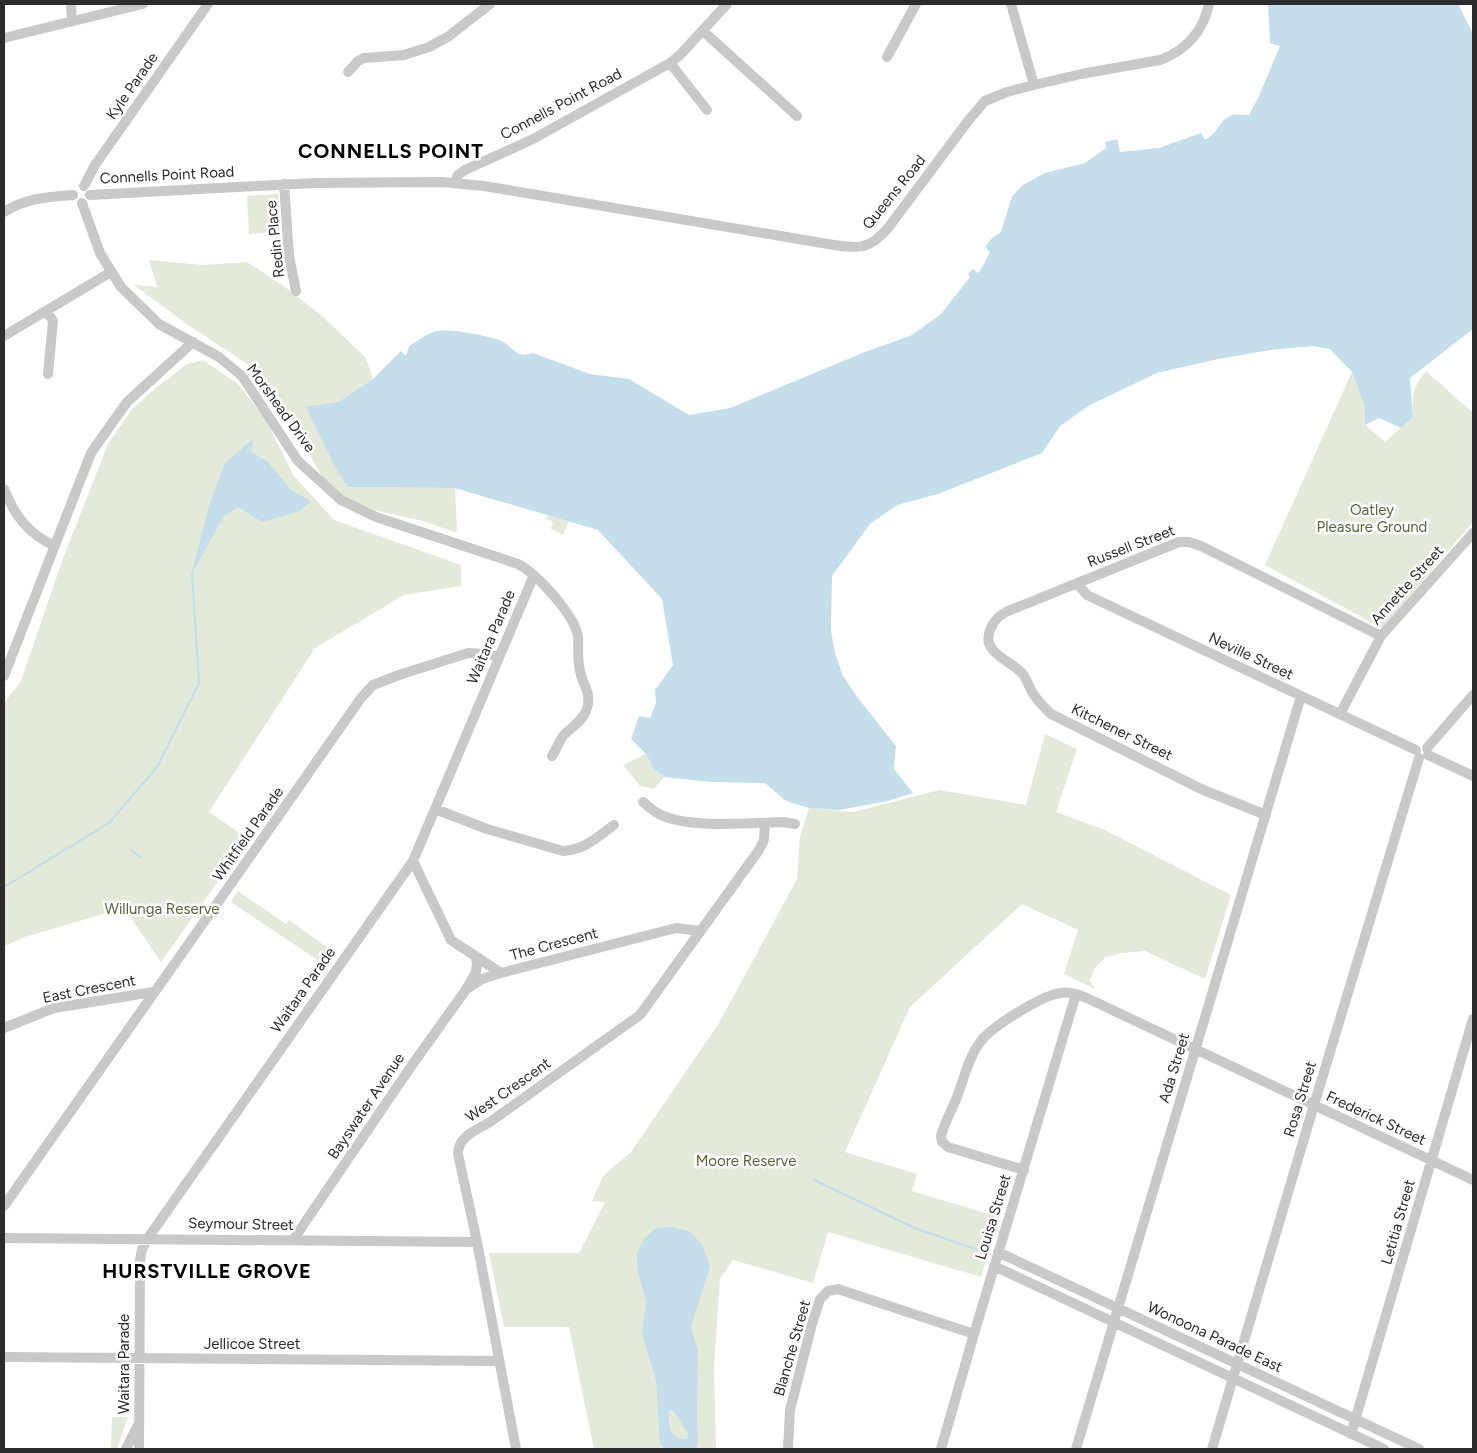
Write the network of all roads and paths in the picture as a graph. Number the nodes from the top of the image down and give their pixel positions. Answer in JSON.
{"nodes":[{"id":1,"x":71,"y":4,"type":"edge"},
{"id":2,"x":143,"y":4,"type":"edge"},
{"id":3,"x":208,"y":4,"type":"edge"},
{"id":4,"x":490,"y":4,"type":"edge"},
{"id":5,"x":727,"y":4,"type":"edge"},
{"id":6,"x":916,"y":4,"type":"edge"},
{"id":7,"x":1011,"y":4,"type":"edge"},
{"id":8,"x":1209,"y":4,"type":"edge"},
{"id":9,"x":72,"y":21,"type":"junction"},
{"id":10,"x":702,"y":31,"type":"junction"},
{"id":11,"x":4,"y":38,"type":"edge"},
{"id":12,"x":887,"y":58,"type":"dead end"},
{"id":13,"x":670,"y":63,"type":"junction"},
{"id":14,"x":348,"y":72,"type":"dead end"},
{"id":15,"x":1034,"y":85,"type":"junction"},
{"id":16,"x":707,"y":110,"type":"dead end"},
{"id":17,"x":797,"y":116,"type":"dead end"},
{"id":18,"x":455,"y":182,"type":"junction"},
{"id":19,"x":284,"y":184,"type":"junction"},
{"id":20,"x":87,"y":191,"type":"junction"},
{"id":21,"x":73,"y":195,"type":"junction"},
{"id":22,"x":82,"y":203,"type":"junction"},
{"id":23,"x":4,"y":212,"type":"edge"},
{"id":24,"x":111,"y":272,"type":"junction"},
{"id":25,"x":296,"y":290,"type":"dead end"},
{"id":26,"x":47,"y":312,"type":"junction"},
{"id":27,"x":4,"y":336,"type":"edge"},
{"id":28,"x":194,"y":342,"type":"junction"},
{"id":29,"x":48,"y":374,"type":"dead end"},
{"id":30,"x":4,"y":490,"type":"edge"},
{"id":31,"x":1473,"y":534,"type":"edge"},
{"id":32,"x":55,"y":546,"type":"junction"},
{"id":33,"x":534,"y":575,"type":"junction"},
{"id":34,"x":1077,"y":583,"type":"junction"},
{"id":35,"x":1381,"y":636,"type":"junction"},
{"id":36,"x":990,"y":646,"type":"joint"},
{"id":37,"x":498,"y":657,"type":"junction"},
{"id":38,"x":4,"y":676,"type":"edge"},
{"id":39,"x":1473,"y":695,"type":"edge"},
{"id":40,"x":1302,"y":696,"type":"junction"},
{"id":41,"x":1340,"y":714,"type":"junction"},
{"id":42,"x":1422,"y":753,"type":"junction"},
{"id":43,"x":552,"y":756,"type":"dead end"},
{"id":44,"x":1473,"y":776,"type":"edge"},
{"id":45,"x":643,"y":802,"type":"dead end"},
{"id":46,"x":435,"y":809,"type":"junction"},
{"id":47,"x":1266,"y":816,"type":"junction"},
{"id":48,"x":765,"y":823,"type":"junction"},
{"id":49,"x":795,"y":824,"type":"dead end"},
{"id":50,"x":614,"y":825,"type":"dead end"},
{"id":51,"x":413,"y":861,"type":"junction"},
{"id":52,"x":700,"y":931,"type":"junction"},
{"id":53,"x":476,"y":958,"type":"junction"},
{"id":54,"x":501,"y":973,"type":"junction"},
{"id":55,"x":465,"y":991,"type":"junction"},
{"id":56,"x":154,"y":992,"type":"junction"},
{"id":57,"x":1076,"y":994,"type":"junction"},
{"id":58,"x":1473,"y":1019,"type":"edge"},
{"id":59,"x":4,"y":1028,"type":"edge"},
{"id":60,"x":1196,"y":1049,"type":"junction"},
{"id":61,"x":1314,"y":1105,"type":"junction"},
{"id":62,"x":1432,"y":1161,"type":"junction"},
{"id":63,"x":1024,"y":1170,"type":"junction"},
{"id":64,"x":1473,"y":1180,"type":"edge"},
{"id":65,"x":4,"y":1206,"type":"edge"},
{"id":66,"x":4,"y":1238,"type":"edge"},
{"id":67,"x":148,"y":1238,"type":"junction"},
{"id":68,"x":293,"y":1240,"type":"junction"},
{"id":69,"x":477,"y":1242,"type":"junction"},
{"id":70,"x":998,"y":1252,"type":"junction"},
{"id":71,"x":994,"y":1266,"type":"junction"},
{"id":72,"x":1118,"y":1308,"type":"junction"},
{"id":73,"x":1113,"y":1323,"type":"junction"},
{"id":74,"x":974,"y":1334,"type":"junction"},
{"id":75,"x":4,"y":1356,"type":"edge"},
{"id":76,"x":139,"y":1358,"type":"junction"},
{"id":77,"x":499,"y":1361,"type":"junction"},
{"id":78,"x":1237,"y":1364,"type":"junction"},
{"id":79,"x":1233,"y":1378,"type":"junction"},
{"id":80,"x":1356,"y":1419,"type":"junction"},
{"id":81,"x":139,"y":1423,"type":"junction"},
{"id":82,"x":1351,"y":1434,"type":"junction"},
{"id":83,"x":126,"y":1449,"type":"edge"},
{"id":84,"x":139,"y":1449,"type":"edge"},
{"id":85,"x":516,"y":1449,"type":"edge"},
{"id":86,"x":788,"y":1449,"type":"edge"},
{"id":87,"x":941,"y":1449,"type":"edge"},
{"id":88,"x":1076,"y":1449,"type":"edge"},
{"id":89,"x":1212,"y":1449,"type":"edge"},
{"id":90,"x":1384,"y":1449,"type":"edge"},
{"id":91,"x":1419,"y":1449,"type":"edge"}],
"edges":[{"from":1,"to":9,"type":"street"},
{"from":2,"to":9,"type":"street"},
{"from":3,"to":20,"type":"street","name":"Kyle Parade"},
{"from":4,"to":14,"type":"street"},
{"from":5,"to":10,"type":"street","name":"Connells Point Road"},
{"from":6,"to":12,"type":"street"},
{"from":7,"to":15,"type":"street"},
{"from":8,"to":15,"type":"street","name":"Queens Road"},
{"from":9,"to":11,"type":"street"},
{"from":10,"to":13,"type":"street","name":"Connells Point Road"},
{"from":10,"to":17,"type":"street"},
{"from":13,"to":16,"type":"street"},
{"from":13,"to":18,"type":"street","name":"Connells Point Road"},
{"from":15,"to":18,"type":"street","name":"Queens Road"},
{"from":18,"to":19,"type":"street","name":"Connells Point Road"},
{"from":19,"to":20,"type":"street","name":"Connells Point Road"},
{"from":19,"to":25,"type":"street","name":"Redin Place"},
{"from":20,"to":21,"type":"street"},
{"from":20,"to":22,"type":"street"},
{"from":21,"to":22,"type":"street"},
{"from":21,"to":23,"type":"street"},
{"from":22,"to":24,"type":"street"},
{"from":24,"to":26,"type":"street"},
{"from":24,"to":28,"type":"street"},
{"from":26,"to":27,"type":"street"},
{"from":26,"to":29,"type":"street"},
{"from":28,"to":32,"type":"street"},
{"from":28,"to":33,"type":"street","name":"Morshead Drive"},
{"from":30,"to":32,"type":"street"},
{"from":31,"to":35,"type":"street","name":"Annette Street"},
{"from":32,"to":38,"type":"street"},
{"from":33,"to":37,"type":"street","name":"Waitara Parade"},
{"from":33,"to":43,"type":"street","name":"Morshead Drive"},
{"from":34,"to":35,"type":"street","name":"Russell Street"},
{"from":34,"to":36,"type":"street","name":"Russell Street"},
{"from":34,"to":40,"type":"street","name":"Neville Street"},
{"from":35,"to":41,"type":"street","name":"Annette Street"},
{"from":36,"to":47,"type":"street","name":"Kitchener Street"},
{"from":37,"to":46,"type":"street","name":"Waitara Parade"},
{"from":37,"to":56,"type":"street","name":"Whitfield Parade"},
{"from":39,"to":42,"type":"street","name":"Rosa Street"},
{"from":40,"to":41,"type":"street","name":"Neville Street"},
{"from":40,"to":47,"type":"street","name":"Ada Street"},
{"from":41,"to":42,"type":"street","name":"Neville Street"},
{"from":42,"to":44,"type":"street","name":"Neville Street"},
{"from":42,"to":61,"type":"street","name":"Rosa Street"},
{"from":45,"to":48,"type":"street"},
{"from":46,"to":50,"type":"street"},
{"from":46,"to":51,"type":"street","name":"Waitara Parade"},
{"from":47,"to":60,"type":"street","name":"Ada Street"},
{"from":48,"to":49,"type":"street"},
{"from":48,"to":52,"type":"street","name":"West Crescent"},
{"from":51,"to":53,"type":"street","name":"The Crescent"},
{"from":51,"to":67,"type":"street","name":"Waitara Parade"},
{"from":52,"to":54,"type":"street","name":"The Crescent"},
{"from":52,"to":69,"type":"street","name":"West Crescent"},
{"from":53,"to":54,"type":"street","name":"The Crescent"},
{"from":53,"to":55,"type":"street","name":"Bayswater Avenue"},
{"from":54,"to":55,"type":"street","name":"Bayswater Avenue"},
{"from":55,"to":68,"type":"street","name":"Bayswater Avenue"},
{"from":56,"to":59,"type":"street","name":"East Crescent"},
{"from":56,"to":65,"type":"street","name":"Whitfield Parade"},
{"from":57,"to":60,"type":"street","name":"Frederick Street"},
{"from":57,"to":63,"type":"street","name":"Louisa Street"},
{"from":57,"to":63,"type":"street"},
{"from":58,"to":62,"type":"street","name":"Letitia Street"},
{"from":60,"to":61,"type":"street","name":"Frederick Street"},
{"from":60,"to":72,"type":"street","name":"Ada Street"},
{"from":61,"to":62,"type":"street","name":"Frederick Street"},
{"from":61,"to":78,"type":"street","name":"Rosa Street"},
{"from":62,"to":64,"type":"street","name":"Frederick Street"},
{"from":62,"to":80,"type":"street","name":"Letitia Street"},
{"from":63,"to":70,"type":"street","name":"Louisa Street"},
{"from":66,"to":67,"type":"street","name":"Seymour Street"},
{"from":67,"to":68,"type":"street","name":"Seymour Street"},
{"from":67,"to":76,"type":"street","name":"Waitara Parade"},
{"from":68,"to":69,"type":"street","name":"Seymour Street"},
{"from":69,"to":77,"type":"street","name":"West Crescent"},
{"from":70,"to":71,"type":"street","name":"Louisa Street"},
{"from":70,"to":72,"type":"street","name":"Wonoona Parade East"},
{"from":71,"to":73,"type":"street","name":"Wonoona Parade East"},
{"from":71,"to":74,"type":"street","name":"Louisa Street"},
{"from":72,"to":73,"type":"street","name":"Ada Street"},
{"from":72,"to":78,"type":"street","name":"Wonoona Parade East"},
{"from":73,"to":79,"type":"street","name":"Wonoona Parade East"},
{"from":73,"to":88,"type":"street","name":"Ada Street"},
{"from":74,"to":86,"type":"street","name":"Blanche Street"},
{"from":74,"to":87,"type":"street","name":"Louisa Street"},
{"from":75,"to":76,"type":"street","name":"Jellicoe Street"},
{"from":76,"to":77,"type":"street","name":"Jellicoe Street"},
{"from":76,"to":81,"type":"street","name":"Waitara Parade"},
{"from":77,"to":85,"type":"street","name":"West Crescent"},
{"from":78,"to":79,"type":"street","name":"Rosa Street"},
{"from":78,"to":80,"type":"street","name":"Wonoona Parade East"},
{"from":79,"to":82,"type":"street","name":"Wonoona Parade East"},
{"from":79,"to":89,"type":"street","name":"Rosa Street"},
{"from":80,"to":82,"type":"street","name":"Letitia Street"},
{"from":80,"to":91,"type":"street","name":"Wonoona Parade East"},
{"from":81,"to":83,"type":"street","name":"Waitara Parade"},
{"from":81,"to":84,"type":"street","name":"Waitara Parade"},
{"from":82,"to":90,"type":"street","name":"Wonoona Parade East"}]}
